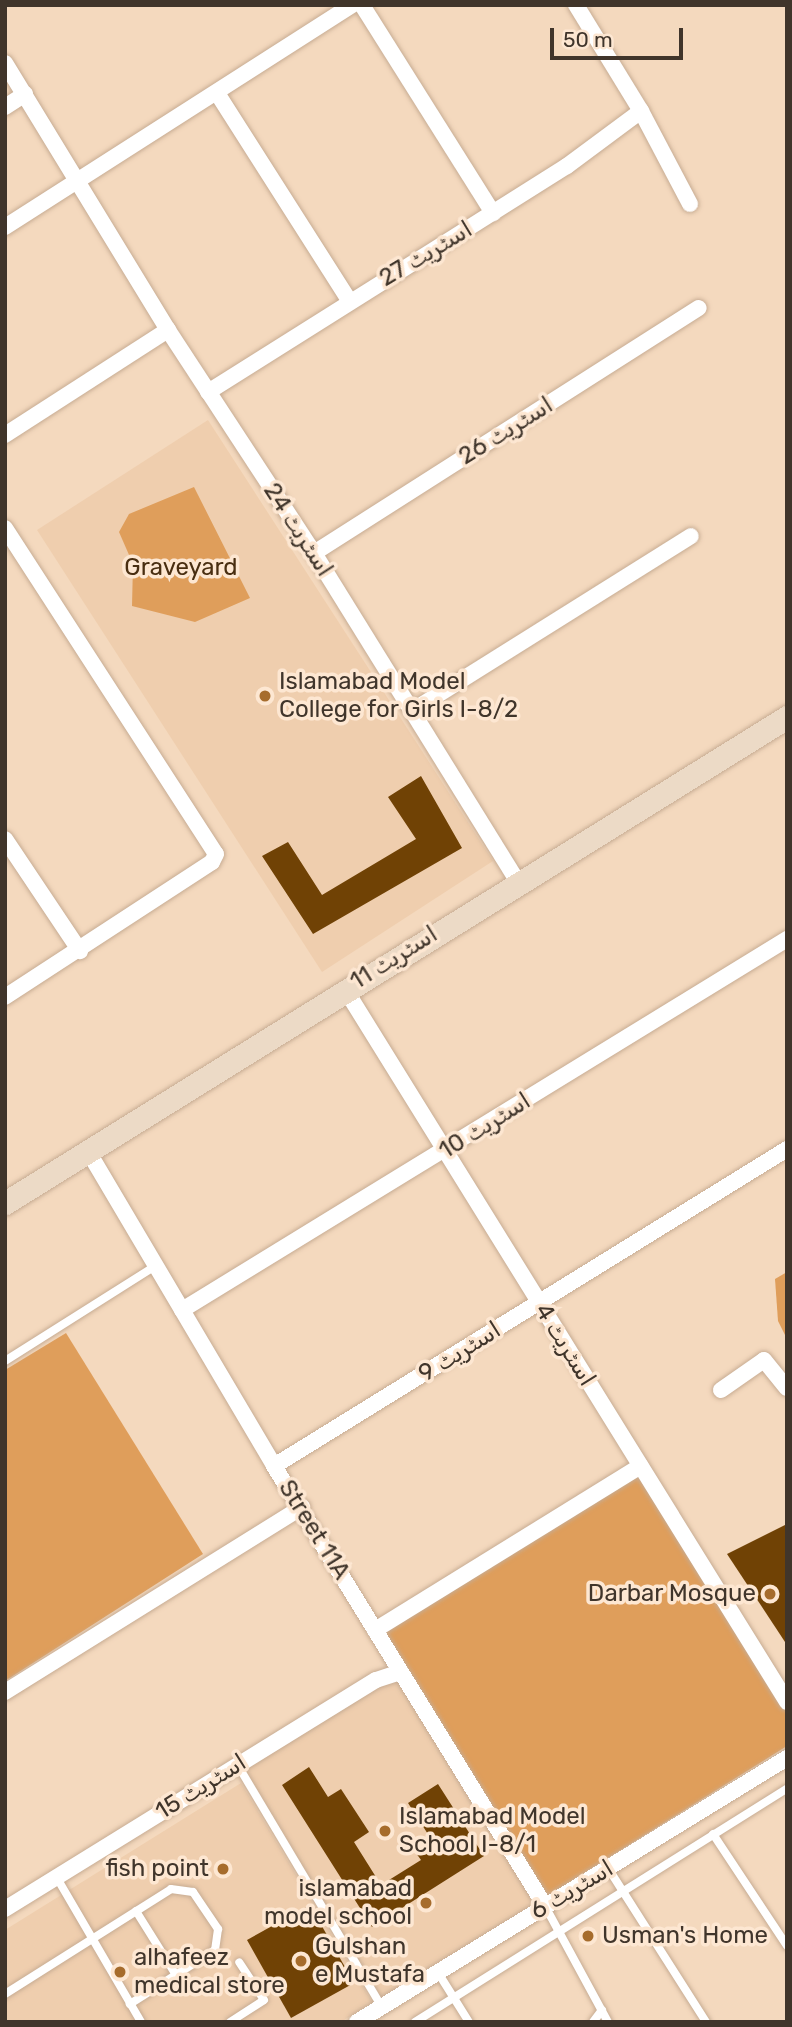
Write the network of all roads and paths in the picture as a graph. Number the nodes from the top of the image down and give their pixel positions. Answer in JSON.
{"nodes":[{"id":1,"x":352,"y":5,"type":"edge"},
{"id":2,"x":362,"y":5,"type":"edge"},
{"id":3,"x":576,"y":5,"type":"edge"},
{"id":4,"x":5,"y":63,"type":"edge"},
{"id":5,"x":217,"y":93,"type":"junction"},
{"id":6,"x":25,"y":94,"type":"junction"},
{"id":7,"x":5,"y":107,"type":"edge"},
{"id":8,"x":641,"y":111,"type":"junction"},
{"id":9,"x":79,"y":178,"type":"junction"},
{"id":10,"x":690,"y":204,"type":"dead end"},
{"id":11,"x":493,"y":213,"type":"junction"},
{"id":12,"x":5,"y":227,"type":"edge"},
{"id":13,"x":349,"y":300,"type":"junction"},
{"id":14,"x":699,"y":308,"type":"dead end"},
{"id":15,"x":168,"y":330,"type":"junction"},
{"id":16,"x":208,"y":391,"type":"junction"},
{"id":17,"x":5,"y":435,"type":"edge"},
{"id":18,"x":5,"y":528,"type":"edge"},
{"id":19,"x":691,"y":536,"type":"dead end"},
{"id":20,"x":314,"y":553,"type":"junction"},
{"id":21,"x":412,"y":710,"type":"junction"},
{"id":22,"x":787,"y":717,"type":"edge"},
{"id":23,"x":5,"y":839,"type":"edge"},
{"id":24,"x":517,"y":881,"type":"junction"},
{"id":25,"x":787,"y":939,"type":"edge"},
{"id":26,"x":80,"y":951,"type":"junction"},
{"id":27,"x":345,"y":989,"type":"junction"},
{"id":28,"x":5,"y":997,"type":"edge"},
{"id":29,"x":787,"y":1149,"type":"edge"},
{"id":30,"x":447,"y":1150,"type":"junction"},
{"id":31,"x":88,"y":1151,"type":"junction"},
{"id":32,"x":5,"y":1203,"type":"edge"},
{"id":33,"x":155,"y":1266,"type":"junction"},
{"id":34,"x":539,"y":1304,"type":"junction"},
{"id":35,"x":182,"y":1310,"type":"junction"},
{"id":36,"x":5,"y":1361,"type":"edge"},
{"id":37,"x":787,"y":1388,"type":"edge"},
{"id":38,"x":721,"y":1390,"type":"dead end"},
{"id":39,"x":274,"y":1466,"type":"junction"},
{"id":40,"x":641,"y":1466,"type":"junction"},
{"id":41,"x":302,"y":1507,"type":"junction"},
{"id":42,"x":375,"y":1630,"type":"junction"},
{"id":43,"x":401,"y":1672,"type":"junction"},
{"id":44,"x":5,"y":1692,"type":"edge"},
{"id":45,"x":785,"y":1694,"type":"edge"},
{"id":46,"x":787,"y":1758,"type":"edge"},
{"id":47,"x":237,"y":1763,"type":"junction"},
{"id":48,"x":787,"y":1789,"type":"edge"},
{"id":49,"x":713,"y":1834,"type":"junction"},
{"id":50,"x":607,"y":1868,"type":"junction"},
{"id":51,"x":57,"y":1878,"type":"junction"},
{"id":52,"x":622,"y":1890,"type":"junction"},
{"id":53,"x":545,"y":1906,"type":"junction"},
{"id":54,"x":5,"y":1909,"type":"edge"},
{"id":55,"x":136,"y":1911,"type":"junction"},
{"id":56,"x":559,"y":1928,"type":"junction"},
{"id":57,"x":93,"y":1939,"type":"junction"},
{"id":58,"x":787,"y":1946,"type":"edge"},
{"id":59,"x":239,"y":1962,"type":"dead end"},
{"id":60,"x":437,"y":1971,"type":"junction"},
{"id":61,"x":176,"y":1975,"type":"junction"},
{"id":62,"x":5,"y":1994,"type":"edge"},
{"id":63,"x":454,"y":1997,"type":"junction"},
{"id":64,"x":131,"y":2004,"type":"junction"},
{"id":65,"x":382,"y":2007,"type":"junction"},
{"id":66,"x":602,"y":2010,"type":"junction"},
{"id":67,"x":141,"y":2022,"type":"edge"},
{"id":68,"x":230,"y":2022,"type":"edge"},
{"id":69,"x":357,"y":2022,"type":"edge"},
{"id":70,"x":415,"y":2022,"type":"edge"},
{"id":71,"x":469,"y":2022,"type":"edge"},
{"id":72,"x":593,"y":2022,"type":"edge"},
{"id":73,"x":608,"y":2022,"type":"edge"},
{"id":74,"x":706,"y":2022,"type":"edge"}],
"edges":[{"from":1,"to":5,"type":"street"},
{"from":2,"to":11,"type":"street"},
{"from":3,"to":8,"type":"street"},
{"from":4,"to":6,"type":"street","name":"اسٹریٹ 24"},
{"from":5,"to":9,"type":"street"},
{"from":5,"to":13,"type":"street"},
{"from":6,"to":7,"type":"street"},
{"from":6,"to":9,"type":"street","name":"اسٹریٹ 24"},
{"from":8,"to":10,"type":"street"},
{"from":8,"to":11,"type":"street","name":"اسٹریٹ 27"},
{"from":9,"to":12,"type":"street"},
{"from":9,"to":15,"type":"street","name":"اسٹریٹ 24"},
{"from":11,"to":13,"type":"street","name":"اسٹریٹ 27"},
{"from":13,"to":16,"type":"street","name":"اسٹریٹ 27"},
{"from":14,"to":20,"type":"street","name":"اسٹریٹ 26"},
{"from":15,"to":16,"type":"street","name":"اسٹریٹ 24"},
{"from":15,"to":17,"type":"street"},
{"from":16,"to":20,"type":"street","name":"اسٹریٹ 24"},
{"from":18,"to":26,"type":"street"},
{"from":19,"to":21,"type":"street"},
{"from":20,"to":21,"type":"street","name":"اسٹریٹ 24"},
{"from":21,"to":24,"type":"street","name":"اسٹریٹ 24"},
{"from":22,"to":24,"type":"street","name":"اسٹریٹ 11"},
{"from":23,"to":26,"type":"street"},
{"from":24,"to":27,"type":"street","name":"اسٹریٹ 11"},
{"from":25,"to":30,"type":"street","name":"اسٹریٹ 10"},
{"from":26,"to":28,"type":"street"},
{"from":27,"to":30,"type":"street","name":"اسٹریٹ 4"},
{"from":27,"to":31,"type":"street","name":"اسٹریٹ 11"},
{"from":29,"to":34,"type":"street","name":"اسٹریٹ 9"},
{"from":30,"to":34,"type":"street","name":"اسٹریٹ 4"},
{"from":30,"to":35,"type":"street","name":"اسٹریٹ 10"},
{"from":31,"to":32,"type":"street","name":"اسٹریٹ 11"},
{"from":31,"to":33,"type":"street","name":"Street 11A"},
{"from":33,"to":35,"type":"street","name":"Street 11A"},
{"from":33,"to":36,"type":"lane"},
{"from":34,"to":39,"type":"street","name":"اسٹریٹ 9"},
{"from":34,"to":40,"type":"street","name":"اسٹریٹ 4"},
{"from":35,"to":39,"type":"street","name":"Street 11A"},
{"from":37,"to":38,"type":"street"},
{"from":39,"to":41,"type":"street","name":"Street 11A"},
{"from":40,"to":42,"type":"street"},
{"from":40,"to":45,"type":"street","name":"اسٹریٹ 4"},
{"from":41,"to":42,"type":"street","name":"Street 11A"},
{"from":41,"to":44,"type":"street"},
{"from":42,"to":43,"type":"street","name":"Street 11A"},
{"from":43,"to":47,"type":"street","name":"اسٹریٹ 15"},
{"from":43,"to":53,"type":"street","name":"Street 11A"},
{"from":46,"to":50,"type":"street","name":"اسٹریٹ 6"},
{"from":47,"to":51,"type":"street","name":"اسٹریٹ 15"},
{"from":47,"to":65,"type":"lane"},
{"from":48,"to":49,"type":"lane"},
{"from":49,"to":52,"type":"lane"},
{"from":49,"to":58,"type":"lane"},
{"from":50,"to":52,"type":"lane"},
{"from":50,"to":53,"type":"street","name":"اسٹریٹ 6"},
{"from":51,"to":54,"type":"street","name":"اسٹریٹ 15"},
{"from":51,"to":57,"type":"lane"},
{"from":52,"to":56,"type":"lane"},
{"from":52,"to":74,"type":"lane"},
{"from":53,"to":56,"type":"lane"},
{"from":53,"to":60,"type":"street","name":"اسٹریٹ 6"},
{"from":55,"to":57,"type":"lane"},
{"from":55,"to":61,"type":"lane"},
{"from":55,"to":61,"type":"lane"},
{"from":56,"to":63,"type":"lane"},
{"from":56,"to":66,"type":"lane"},
{"from":57,"to":62,"type":"lane"},
{"from":57,"to":64,"type":"lane"},
{"from":59,"to":68,"type":"lane"},
{"from":60,"to":63,"type":"lane"},
{"from":60,"to":65,"type":"street","name":"اسٹریٹ 6"},
{"from":61,"to":64,"type":"lane"},
{"from":63,"to":70,"type":"lane"},
{"from":63,"to":71,"type":"lane"},
{"from":64,"to":67,"type":"lane"},
{"from":65,"to":69,"type":"street","name":"اسٹریٹ 6"},
{"from":66,"to":72,"type":"lane"},
{"from":66,"to":73,"type":"lane"}]}
